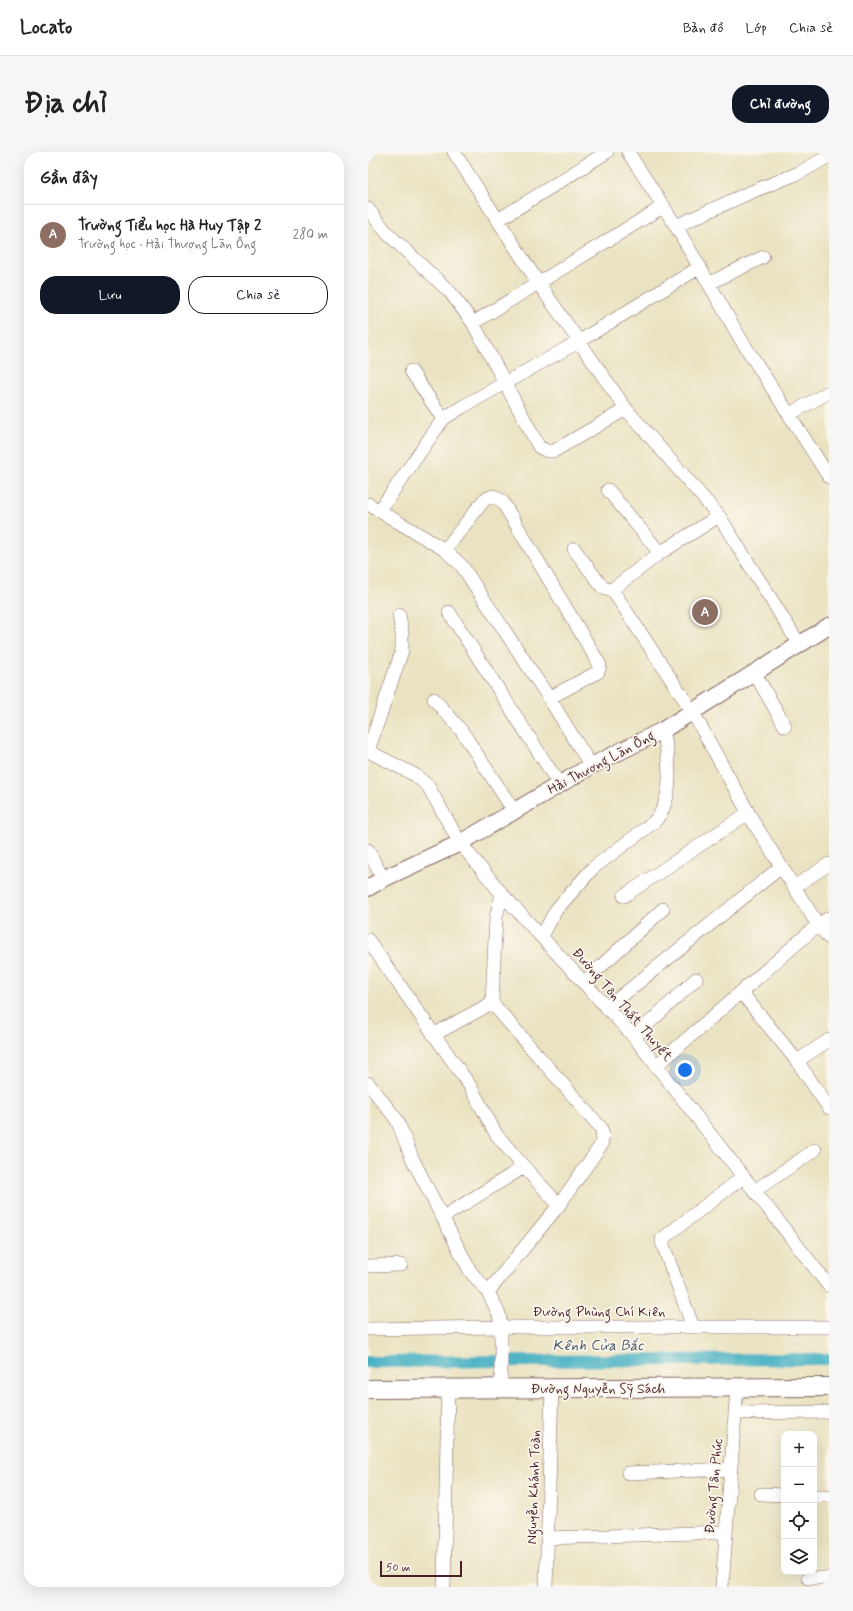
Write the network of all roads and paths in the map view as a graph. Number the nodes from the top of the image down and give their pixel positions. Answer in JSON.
{"nodes":[{"id":1,"x":454,"y":152,"type":"edge"},
{"id":2,"x":607,"y":152,"type":"edge"},
{"id":3,"x":628,"y":152,"type":"edge"},
{"id":4,"x":829,"y":156,"type":"edge"},
{"id":5,"x":664,"y":206,"type":"junction"},
{"id":6,"x":368,"y":209,"type":"edge"},
{"id":7,"x":498,"y":220,"type":"junction"},
{"id":8,"x":676,"y":226,"type":"junction"},
{"id":9,"x":764,"y":257,"type":"dead end"},
{"id":10,"x":700,"y":267,"type":"junction"},
{"id":11,"x":710,"y":283,"type":"junction"},
{"id":12,"x":539,"y":284,"type":"junction"},
{"id":13,"x":473,"y":323,"type":"junction"},
{"id":14,"x":578,"y":342,"type":"junction"},
{"id":15,"x":411,"y":371,"type":"dead end"},
{"id":16,"x":504,"y":384,"type":"junction"},
{"id":17,"x":829,"y":392,"type":"edge"},
{"id":18,"x":626,"y":409,"type":"junction"},
{"id":19,"x":790,"y":414,"type":"junction"},
{"id":20,"x":443,"y":419,"type":"junction"},
{"id":21,"x":828,"y":475,"type":"edge"},
{"id":22,"x":608,"y":490,"type":"dead end"},
{"id":23,"x":374,"y":507,"type":"edge"},
{"id":24,"x":719,"y":516,"type":"junction"},
{"id":25,"x":574,"y":549,"type":"dead end"},
{"id":26,"x":445,"y":550,"type":"junction"},
{"id":27,"x":660,"y":553,"type":"junction"},
{"id":28,"x":613,"y":591,"type":"junction"},
{"id":29,"x":449,"y":612,"type":"dead end"},
{"id":30,"x":399,"y":615,"type":"dead end"},
{"id":31,"x":829,"y":626,"type":"edge"},
{"id":32,"x":798,"y":644,"type":"junction"},
{"id":33,"x":754,"y":672,"type":"junction"},
{"id":34,"x":550,"y":698,"type":"junction"},
{"id":35,"x":434,"y":699,"type":"dead end"},
{"id":36,"x":692,"y":711,"type":"junction"},
{"id":37,"x":785,"y":726,"type":"dead end"},
{"id":38,"x":663,"y":730,"type":"junction"},
{"id":39,"x":368,"y":751,"type":"edge"},
{"id":40,"x":591,"y":766,"type":"junction"},
{"id":41,"x":559,"y":784,"type":"junction"},
{"id":42,"x":514,"y":811,"type":"junction"},
{"id":43,"x":748,"y":813,"type":"junction"},
{"id":44,"x":460,"y":843,"type":"junction"},
{"id":45,"x":368,"y":850,"type":"edge"},
{"id":46,"x":829,"y":864,"type":"edge"},
{"id":47,"x":781,"y":867,"type":"junction"},
{"id":48,"x":383,"y":879,"type":"junction"},
{"id":49,"x":794,"y":887,"type":"junction"},
{"id":50,"x":368,"y":888,"type":"edge"},
{"id":51,"x":502,"y":894,"type":"junction"},
{"id":52,"x":624,"y":896,"type":"dead end"},
{"id":53,"x":663,"y":909,"type":"dead end"},
{"id":54,"x":824,"y":921,"type":"edge"},
{"id":55,"x":542,"y":936,"type":"junction"},
{"id":56,"x":829,"y":938,"type":"edge"},
{"id":57,"x":368,"y":940,"type":"edge"},
{"id":58,"x":696,"y":979,"type":"dead end"},
{"id":59,"x":584,"y":982,"type":"junction"},
{"id":60,"x":742,"y":992,"type":"junction"},
{"id":61,"x":492,"y":1003,"type":"junction"},
{"id":62,"x":608,"y":1007,"type":"junction"},
{"id":63,"x":433,"y":1035,"type":"junction"},
{"id":64,"x":634,"y":1036,"type":"junction"},
{"id":65,"x":829,"y":1040,"type":"edge"},
{"id":66,"x":797,"y":1061,"type":"junction"},
{"id":67,"x":656,"y":1066,"type":"junction"},
{"id":68,"x":368,"y":1083,"type":"edge"},
{"id":69,"x":829,"y":1108,"type":"edge"},
{"id":70,"x":815,"y":1150,"type":"dead end"},
{"id":71,"x":524,"y":1167,"type":"junction"},
{"id":72,"x":743,"y":1177,"type":"junction"},
{"id":73,"x":754,"y":1191,"type":"junction"},
{"id":74,"x":559,"y":1205,"type":"junction"},
{"id":75,"x":443,"y":1217,"type":"junction"},
{"id":76,"x":368,"y":1266,"type":"edge"},
{"id":77,"x":401,"y":1266,"type":"dead end"},
{"id":78,"x":829,"y":1286,"type":"edge"},
{"id":79,"x":488,"y":1292,"type":"junction"},
{"id":80,"x":501,"y":1327,"type":"junction"},
{"id":81,"x":693,"y":1327,"type":"junction"},
{"id":82,"x":829,"y":1327,"type":"edge"},
{"id":83,"x":368,"y":1329,"type":"edge"},
{"id":84,"x":501,"y":1381,"type":"junction"},
{"id":85,"x":829,"y":1387,"type":"edge"},
{"id":86,"x":552,"y":1388,"type":"junction"},
{"id":87,"x":737,"y":1388,"type":"junction"},
{"id":88,"x":368,"y":1389,"type":"edge"},
{"id":89,"x":448,"y":1389,"type":"junction"},
{"id":90,"x":829,"y":1412,"type":"edge"},
{"id":91,"x":735,"y":1413,"type":"junction"},
{"id":92,"x":730,"y":1469,"type":"junction"},
{"id":93,"x":628,"y":1474,"type":"dead end"},
{"id":94,"x":761,"y":1494,"type":"dead end"},
{"id":95,"x":781,"y":1495,"type":"edge"},
{"id":96,"x":817,"y":1496,"type":"edge"},
{"id":97,"x":829,"y":1496,"type":"edge"},
{"id":98,"x":725,"y":1532,"type":"junction"},
{"id":99,"x":547,"y":1538,"type":"junction"},
{"id":100,"x":808,"y":1578,"type":"dead end"},
{"id":101,"x":829,"y":1578,"type":"edge"},
{"id":102,"x":444,"y":1587,"type":"edge"},
{"id":103,"x":546,"y":1587,"type":"edge"},
{"id":104,"x":722,"y":1587,"type":"edge"}],
"edges":[{"from":1,"to":7,"type":"street"},
{"from":2,"to":7,"type":"street"},
{"from":3,"to":5,"type":"street"},
{"from":4,"to":8,"type":"street"},
{"from":5,"to":8,"type":"street"},
{"from":5,"to":12,"type":"street"},
{"from":6,"to":13,"type":"street"},
{"from":7,"to":12,"type":"street"},
{"from":8,"to":10,"type":"street"},
{"from":9,"to":11,"type":"street"},
{"from":10,"to":11,"type":"street"},
{"from":10,"to":14,"type":"street"},
{"from":11,"to":19,"type":"street"},
{"from":12,"to":13,"type":"street"},
{"from":12,"to":14,"type":"street"},
{"from":13,"to":16,"type":"street"},
{"from":14,"to":16,"type":"street"},
{"from":14,"to":18,"type":"street"},
{"from":15,"to":20,"type":"street"},
{"from":16,"to":18,"type":"street"},
{"from":16,"to":20,"type":"street"},
{"from":17,"to":19,"type":"street"},
{"from":18,"to":24,"type":"street"},
{"from":19,"to":21,"type":"street"},
{"from":20,"to":23,"type":"street"},
{"from":22,"to":27,"type":"street"},
{"from":23,"to":26,"type":"street"},
{"from":24,"to":27,"type":"street"},
{"from":24,"to":32,"type":"street"},
{"from":25,"to":28,"type":"street"},
{"from":26,"to":34,"type":"street"},
{"from":26,"to":34,"type":"street"},
{"from":27,"to":28,"type":"street"},
{"from":28,"to":36,"type":"street"},
{"from":29,"to":41,"type":"street"},
{"from":30,"to":39,"type":"street"},
{"from":31,"to":32,"type":"street","name":"Hải Thượng Lãn Ông"},
{"from":32,"to":33,"type":"street","name":"Hải Thượng Lãn Ông"},
{"from":33,"to":36,"type":"street","name":"Hải Thượng Lãn Ông"},
{"from":33,"to":37,"type":"street"},
{"from":34,"to":40,"type":"street"},
{"from":35,"to":42,"type":"street"},
{"from":36,"to":38,"type":"street","name":"Hải Thượng Lãn Ông"},
{"from":36,"to":43,"type":"street"},
{"from":38,"to":40,"type":"street","name":"Hải Thượng Lãn Ông"},
{"from":38,"to":55,"type":"street"},
{"from":39,"to":44,"type":"street","name":"Đường Tôn Thất Thuyết"},
{"from":40,"to":41,"type":"street","name":"Hải Thượng Lãn Ông"},
{"from":41,"to":42,"type":"street","name":"Hải Thượng Lãn Ông"},
{"from":42,"to":44,"type":"street","name":"Hải Thượng Lãn Ông"},
{"from":43,"to":47,"type":"street"},
{"from":43,"to":52,"type":"street"},
{"from":44,"to":48,"type":"street","name":"Hải Thượng Lãn Ông"},
{"from":44,"to":51,"type":"street","name":"Đường Tôn Thất Thuyết"},
{"from":45,"to":48,"type":"street"},
{"from":46,"to":49,"type":"street"},
{"from":47,"to":49,"type":"street"},
{"from":47,"to":62,"type":"street"},
{"from":48,"to":50,"type":"street","name":"Hải Thượng Lãn Ông"},
{"from":49,"to":54,"type":"street"},
{"from":51,"to":55,"type":"street","name":"Đường Tôn Thất Thuyết"},
{"from":51,"to":61,"type":"street"},
{"from":53,"to":59,"type":"street"},
{"from":54,"to":56,"type":"street"},
{"from":54,"to":60,"type":"street"},
{"from":55,"to":59,"type":"street","name":"Đường Tôn Thất Thuyết"},
{"from":57,"to":63,"type":"street"},
{"from":58,"to":64,"type":"street"},
{"from":59,"to":62,"type":"street","name":"Đường Tôn Thất Thuyết"},
{"from":60,"to":66,"type":"street"},
{"from":60,"to":67,"type":"street"},
{"from":61,"to":63,"type":"street"},
{"from":61,"to":74,"type":"street"},
{"from":62,"to":64,"type":"street","name":"Đường Tôn Thất Thuyết"},
{"from":63,"to":71,"type":"street"},
{"from":64,"to":67,"type":"street","name":"Đường Tôn Thất Thuyết"},
{"from":65,"to":66,"type":"street"},
{"from":66,"to":69,"type":"street"},
{"from":67,"to":72,"type":"street","name":"Đường Tôn Thất Thuyết"},
{"from":68,"to":75,"type":"street"},
{"from":70,"to":73,"type":"street"},
{"from":71,"to":74,"type":"street"},
{"from":71,"to":75,"type":"street"},
{"from":72,"to":73,"type":"street","name":"Đường Tôn Thất Thuyết"},
{"from":72,"to":81,"type":"street"},
{"from":73,"to":78,"type":"street","name":"Đường Tôn Thất Thuyết"},
{"from":74,"to":79,"type":"street"},
{"from":75,"to":79,"type":"street"},
{"from":76,"to":77,"type":"street"},
{"from":79,"to":80,"type":"street"},
{"from":80,"to":81,"type":"street","name":"Đường Phùng Chí Kiên"},
{"from":80,"to":83,"type":"street","name":"Đường Phùng Chí Kiên"},
{"from":80,"to":84,"type":"street"},
{"from":81,"to":82,"type":"street","name":"Đường Phùng Chí Kiên"},
{"from":84,"to":86,"type":"main road","name":"Đường Nguyễn Sỹ Sách"},
{"from":84,"to":89,"type":"main road","name":"Đường Nguyễn Sỹ Sách"},
{"from":85,"to":87,"type":"main road","name":"Đường Nguyễn Sỹ Sách"},
{"from":86,"to":87,"type":"main road","name":"Đường Nguyễn Sỹ Sách"},
{"from":86,"to":99,"type":"street","name":"Nguyễn Khánh Toàn"},
{"from":87,"to":91,"type":"street","name":"Đường Tân Phúc"},
{"from":88,"to":89,"type":"main road","name":"Đường Nguyễn Sỹ Sách"},
{"from":89,"to":102,"type":"street"},
{"from":90,"to":91,"type":"street"},
{"from":91,"to":92,"type":"street","name":"Đường Tân Phúc"},
{"from":92,"to":93,"type":"street"},
{"from":92,"to":98,"type":"street","name":"Đường Tân Phúc"},
{"from":94,"to":95,"type":"street"},
{"from":96,"to":97,"type":"street"},
{"from":98,"to":99,"type":"street"},
{"from":98,"to":104,"type":"street","name":"Đường Tân Phúc"},
{"from":99,"to":103,"type":"street","name":"Nguyễn Khánh Toàn"},
{"from":100,"to":101,"type":"street"}]}
